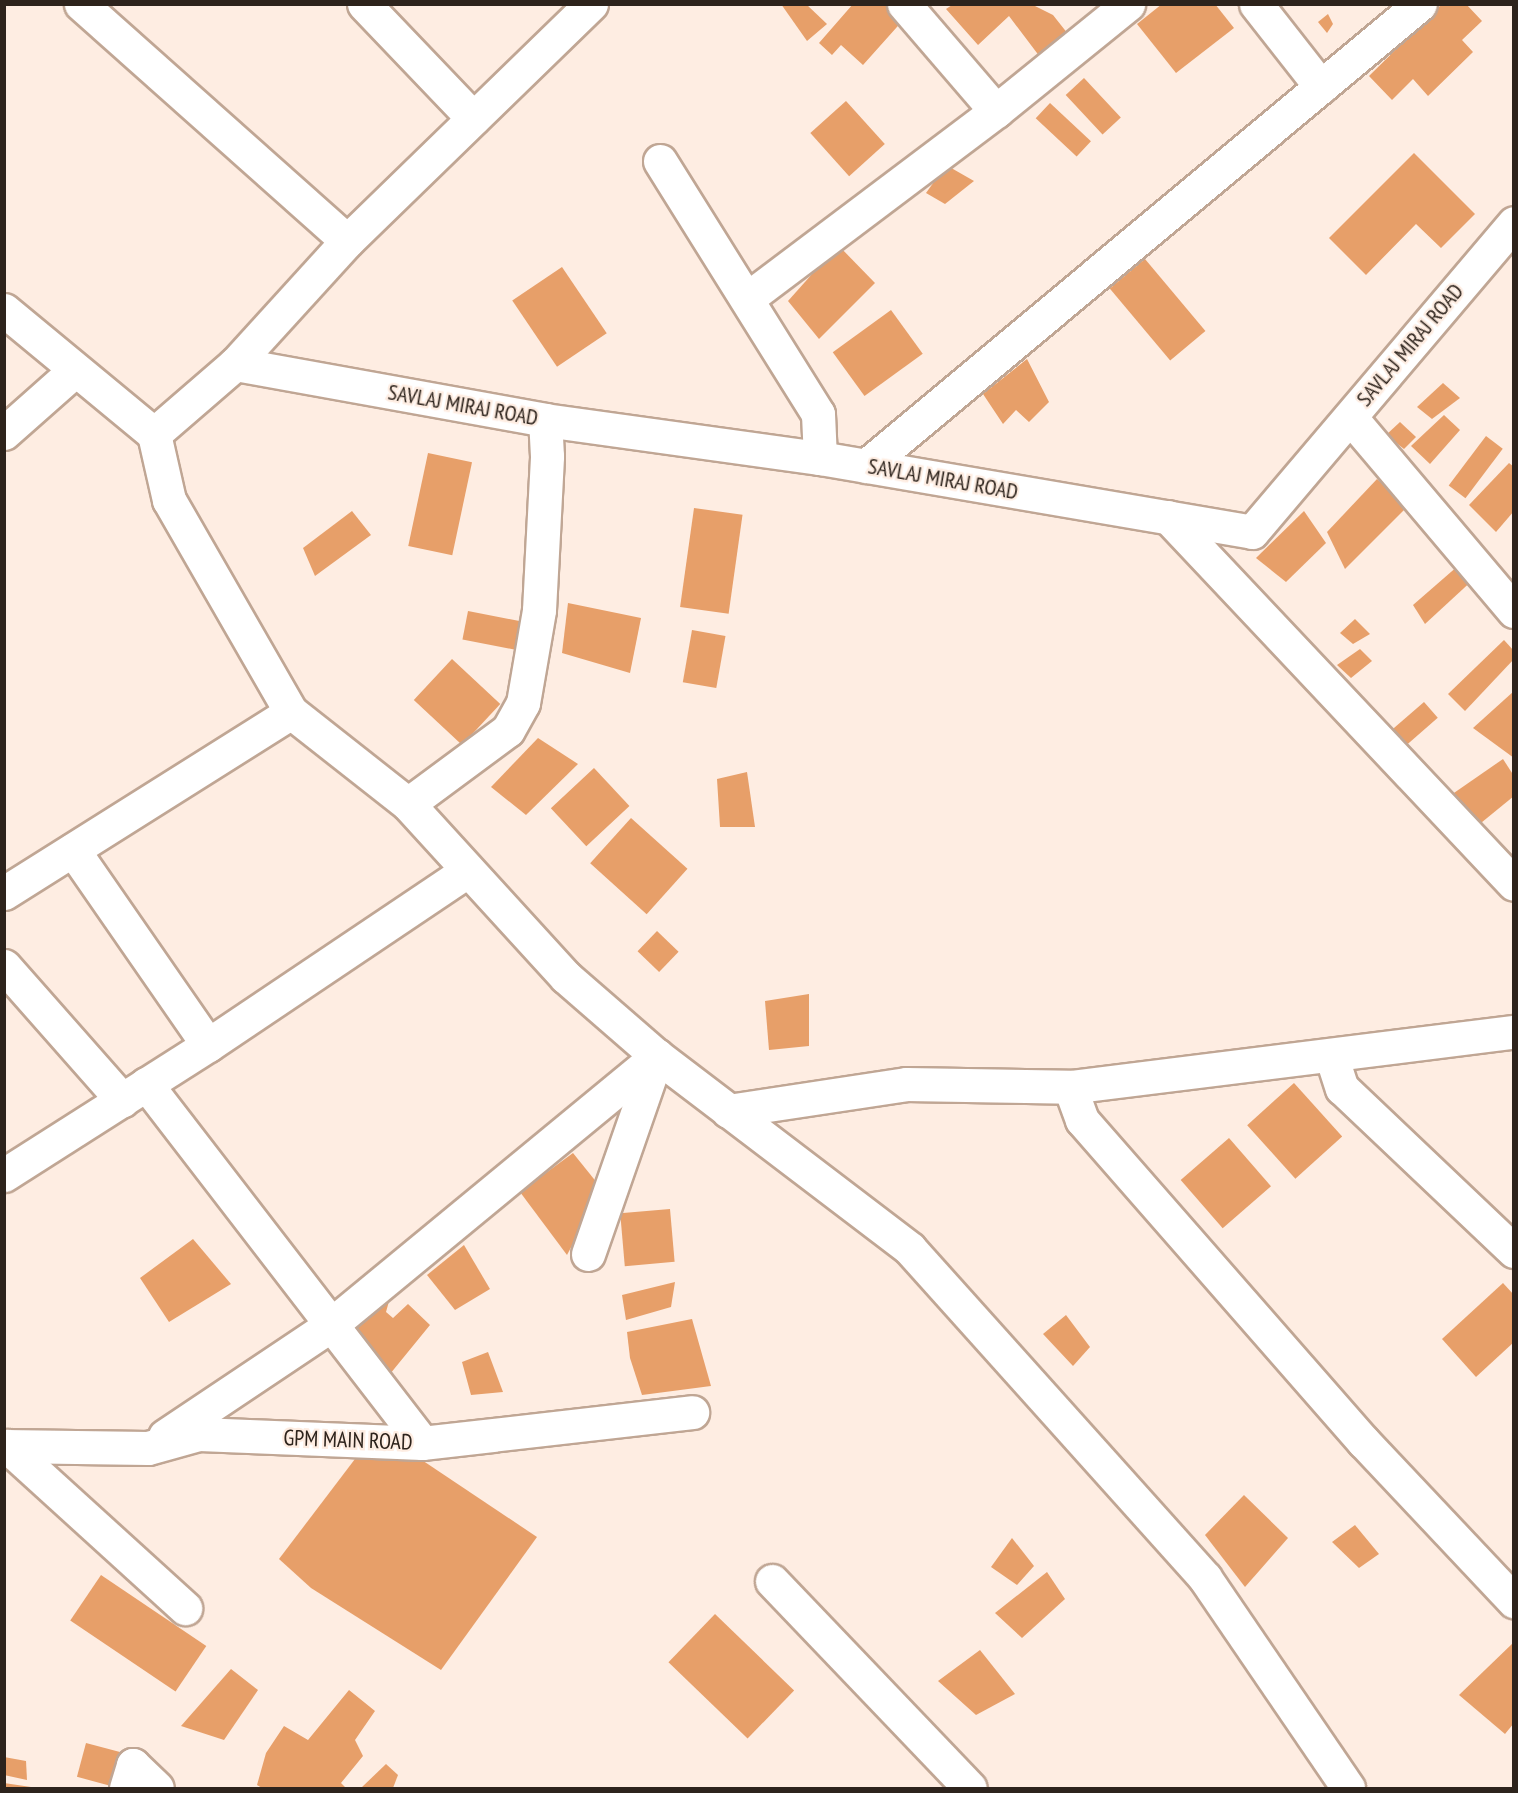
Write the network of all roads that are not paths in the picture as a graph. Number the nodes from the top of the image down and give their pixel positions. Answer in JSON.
{"nodes":[{"id":1,"x":81,"y":4,"type":"edge"},
{"id":2,"x":364,"y":4,"type":"edge"},
{"id":3,"x":904,"y":4,"type":"edge"},
{"id":4,"x":1128,"y":4,"type":"edge"},
{"id":5,"x":1256,"y":4,"type":"edge"},
{"id":6,"x":1420,"y":4,"type":"edge"},
{"id":7,"x":573,"y":11,"type":"edge"},
{"id":8,"x":1321,"y":87,"type":"junction"},
{"id":9,"x":996,"y":111,"type":"junction"},
{"id":10,"x":472,"y":118,"type":"junction"},
{"id":11,"x":660,"y":161,"type":"dead end"},
{"id":12,"x":1514,"y":223,"type":"edge"},
{"id":13,"x":347,"y":241,"type":"junction"},
{"id":14,"x":748,"y":298,"type":"junction"},
{"id":15,"x":4,"y":310,"type":"edge"},
{"id":16,"x":235,"y":364,"type":"junction"},
{"id":17,"x":74,"y":371,"type":"junction"},
{"id":18,"x":1350,"y":417,"type":"junction"},
{"id":19,"x":545,"y":420,"type":"junction"},
{"id":20,"x":4,"y":433,"type":"edge"},
{"id":21,"x":154,"y":434,"type":"junction"},
{"id":22,"x":820,"y":458,"type":"junction"},
{"id":23,"x":866,"y":466,"type":"junction"},
{"id":24,"x":1168,"y":517,"type":"junction"},
{"id":25,"x":1514,"y":611,"type":"edge"},
{"id":26,"x":291,"y":712,"type":"junction"},
{"id":27,"x":408,"y":804,"type":"junction"},
{"id":28,"x":73,"y":850,"type":"junction"},
{"id":29,"x":468,"y":870,"type":"junction"},
{"id":30,"x":1514,"y":884,"type":"edge"},
{"id":31,"x":4,"y":893,"type":"edge"},
{"id":32,"x":4,"y":966,"type":"edge"},
{"id":33,"x":1514,"y":1032,"type":"edge"},
{"id":34,"x":208,"y":1045,"type":"junction"},
{"id":35,"x":1331,"y":1055,"type":"junction"},
{"id":36,"x":657,"y":1056,"type":"junction"},
{"id":37,"x":1070,"y":1087,"type":"junction"},
{"id":38,"x":134,"y":1092,"type":"junction"},
{"id":39,"x":728,"y":1111,"type":"junction"},
{"id":40,"x":4,"y":1175,"type":"edge"},
{"id":41,"x":1514,"y":1251,"type":"edge"},
{"id":42,"x":588,"y":1254,"type":"dead end"},
{"id":43,"x":332,"y":1324,"type":"junction"},
{"id":44,"x":692,"y":1412,"type":"dead end"},
{"id":45,"x":422,"y":1443,"type":"junction"},
{"id":46,"x":6,"y":1446,"type":"edge"},
{"id":47,"x":148,"y":1448,"type":"junction"},
{"id":48,"x":772,"y":1581,"type":"dead end"},
{"id":49,"x":1514,"y":1601,"type":"edge"},
{"id":50,"x":185,"y":1608,"type":"dead end"},
{"id":51,"x":126,"y":1788,"type":"edge"},
{"id":52,"x":158,"y":1788,"type":"edge"},
{"id":53,"x":970,"y":1788,"type":"edge"},
{"id":54,"x":1348,"y":1788,"type":"edge"}],
"edges":[{"from":1,"to":13,"type":"street"},
{"from":2,"to":10,"type":"street"},
{"from":3,"to":9,"type":"street"},
{"from":4,"to":9,"type":"street"},
{"from":5,"to":8,"type":"street"},
{"from":6,"to":8,"type":"street"},
{"from":7,"to":10,"type":"street"},
{"from":8,"to":23,"type":"street"},
{"from":9,"to":14,"type":"street"},
{"from":10,"to":13,"type":"street"},
{"from":11,"to":14,"type":"street"},
{"from":12,"to":18,"type":"street","name":"SAVLAJ MIRAJ ROAD"},
{"from":13,"to":16,"type":"street"},
{"from":14,"to":22,"type":"street"},
{"from":15,"to":17,"type":"street"},
{"from":16,"to":19,"type":"street","name":"SAVLAJ MIRAJ ROAD"},
{"from":16,"to":21,"type":"street"},
{"from":17,"to":20,"type":"street"},
{"from":17,"to":21,"type":"street"},
{"from":18,"to":24,"type":"street","name":"SAVLAJ MIRAJ ROAD"},
{"from":18,"to":25,"type":"street"},
{"from":19,"to":22,"type":"street","name":"SAVLAJ MIRAJ ROAD"},
{"from":19,"to":27,"type":"street"},
{"from":21,"to":26,"type":"street"},
{"from":22,"to":23,"type":"street","name":"SAVLAJ MIRAJ ROAD"},
{"from":23,"to":24,"type":"street","name":"SAVLAJ MIRAJ ROAD"},
{"from":24,"to":30,"type":"street"},
{"from":26,"to":27,"type":"street"},
{"from":26,"to":28,"type":"street"},
{"from":27,"to":29,"type":"street"},
{"from":28,"to":31,"type":"street"},
{"from":28,"to":34,"type":"street"},
{"from":29,"to":34,"type":"street"},
{"from":29,"to":36,"type":"street"},
{"from":32,"to":38,"type":"street"},
{"from":33,"to":35,"type":"street"},
{"from":34,"to":38,"type":"street"},
{"from":35,"to":37,"type":"street"},
{"from":35,"to":41,"type":"street"},
{"from":36,"to":39,"type":"street"},
{"from":36,"to":42,"type":"street"},
{"from":36,"to":43,"type":"street"},
{"from":37,"to":39,"type":"street"},
{"from":37,"to":49,"type":"street"},
{"from":38,"to":40,"type":"street"},
{"from":38,"to":43,"type":"street"},
{"from":39,"to":54,"type":"street"},
{"from":43,"to":45,"type":"street"},
{"from":43,"to":47,"type":"street"},
{"from":44,"to":45,"type":"street","name":"GPM MAIN ROAD"},
{"from":45,"to":47,"type":"street","name":"GPM MAIN ROAD"},
{"from":46,"to":47,"type":"street","name":"GPM MAIN ROAD"},
{"from":46,"to":50,"type":"street"},
{"from":48,"to":53,"type":"street"},
{"from":51,"to":52,"type":"street"}]}
